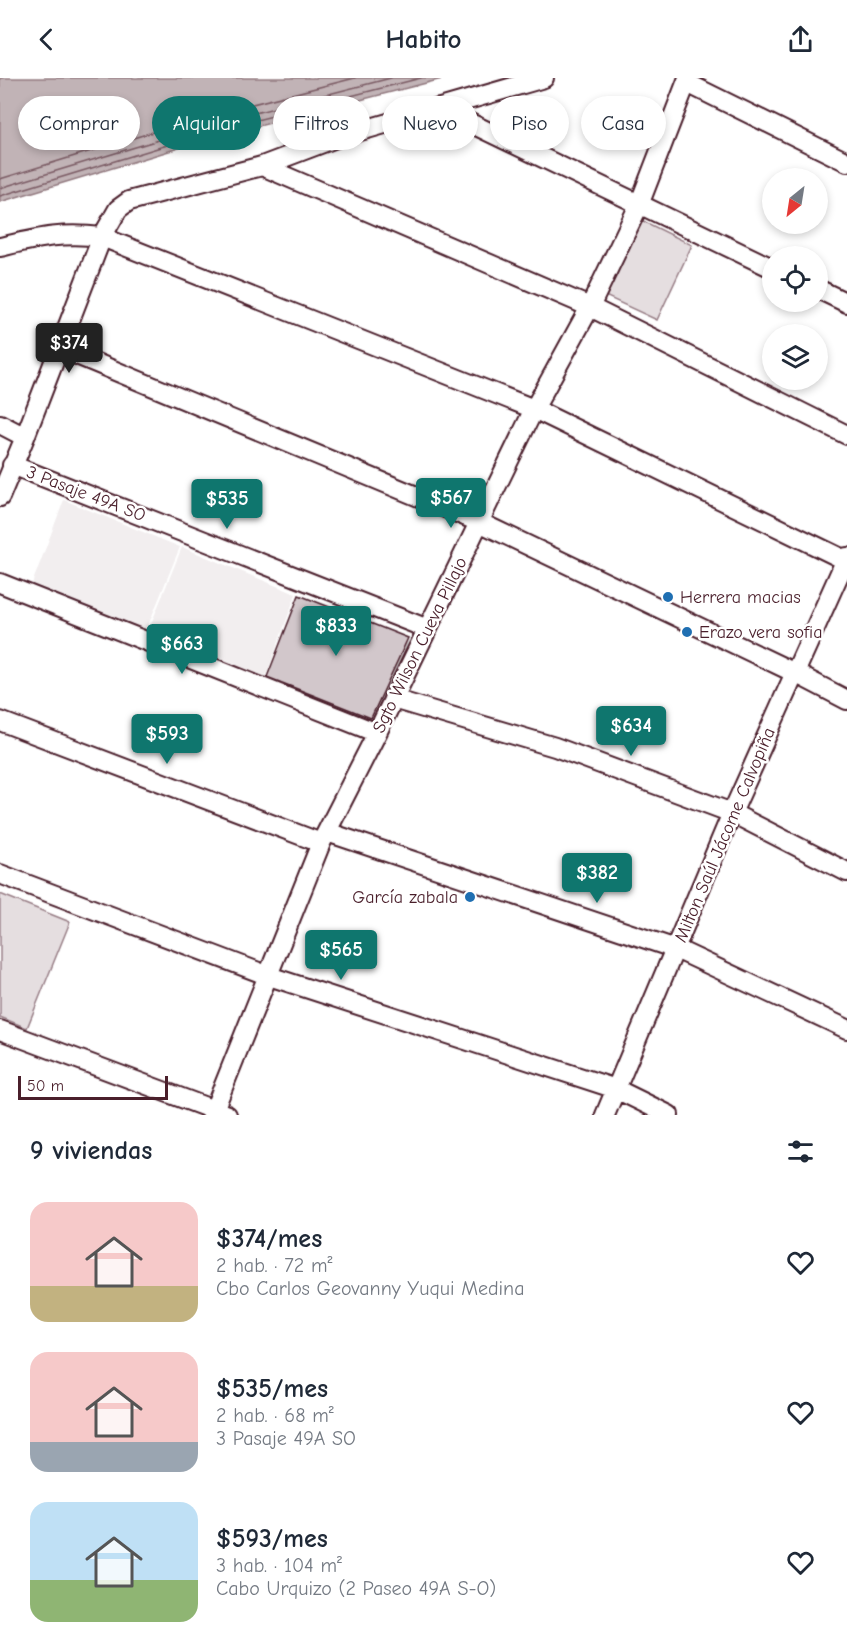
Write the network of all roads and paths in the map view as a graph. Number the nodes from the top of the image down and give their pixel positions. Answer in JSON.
{"nodes":[{"id":1,"x":544,"y":78,"type":"edge"},
{"id":2,"x":688,"y":81,"type":"edge"},
{"id":3,"x":478,"y":97,"type":"edge"},
{"id":4,"x":382,"y":125,"type":"edge"},
{"id":5,"x":478,"y":127,"type":"edge"},
{"id":6,"x":847,"y":162,"type":"edge"},
{"id":7,"x":262,"y":165,"type":"junction"},
{"id":8,"x":639,"y":205,"type":"junction"},
{"id":9,"x":102,"y":237,"type":"junction"},
{"id":10,"x":0,"y":247,"type":"edge"},
{"id":11,"x":762,"y":263,"type":"edge"},
{"id":12,"x":828,"y":294,"type":"edge"},
{"id":13,"x":847,"y":303,"type":"edge"},
{"id":14,"x":590,"y":307,"type":"junction"},
{"id":15,"x":60,"y":348,"type":"junction"},
{"id":16,"x":534,"y":409,"type":"junction"},
{"id":17,"x":0,"y":424,"type":"edge"},
{"id":18,"x":847,"y":435,"type":"edge"},
{"id":19,"x":25,"y":438,"type":"junction"},
{"id":20,"x":12,"y":465,"type":"junction"},
{"id":21,"x":0,"y":497,"type":"edge"},
{"id":22,"x":479,"y":522,"type":"junction"},
{"id":23,"x":847,"y":560,"type":"edge"},
{"id":24,"x":0,"y":583,"type":"edge"},
{"id":25,"x":428,"y":628,"type":"junction"},
{"id":26,"x":795,"y":673,"type":"junction"},
{"id":27,"x":393,"y":699,"type":"junction"},
{"id":28,"x":847,"y":700,"type":"edge"},
{"id":29,"x":0,"y":721,"type":"edge"},
{"id":30,"x":378,"y":733,"type":"junction"},
{"id":31,"x":732,"y":813,"type":"junction"},
{"id":32,"x":324,"y":837,"type":"junction"},
{"id":33,"x":847,"y":872,"type":"edge"},
{"id":34,"x":0,"y":874,"type":"edge"},
{"id":35,"x":676,"y":949,"type":"junction"},
{"id":36,"x":269,"y":976,"type":"junction"},
{"id":37,"x":847,"y":1029,"type":"edge"},
{"id":38,"x":0,"y":1030,"type":"edge"},
{"id":39,"x":616,"y":1089,"type":"junction"},
{"id":40,"x":218,"y":1113,"type":"edge"},
{"id":41,"x":605,"y":1115,"type":"edge"},
{"id":42,"x":669,"y":1115,"type":"edge"}],
"edges":[{"from":1,"to":3,"type":"street"},
{"from":2,"to":6,"type":"street"},
{"from":2,"to":8,"type":"street","name":"Sgto Wilson Cueva Pillajo"},
{"from":4,"to":7,"type":"street"},
{"from":5,"to":8,"type":"street"},
{"from":7,"to":9,"type":"street"},
{"from":7,"to":14,"type":"street"},
{"from":8,"to":11,"type":"street"},
{"from":8,"to":14,"type":"street","name":"Sgto Wilson Cueva Pillajo"},
{"from":9,"to":10,"type":"street"},
{"from":9,"to":15,"type":"street"},
{"from":9,"to":16,"type":"street"},
{"from":12,"to":13,"type":"street"},
{"from":14,"to":16,"type":"street","name":"Sgto Wilson Cueva Pillajo"},
{"from":14,"to":18,"type":"street"},
{"from":15,"to":19,"type":"street"},
{"from":15,"to":22,"type":"street"},
{"from":16,"to":22,"type":"street","name":"Sgto Wilson Cueva Pillajo"},
{"from":16,"to":23,"type":"street"},
{"from":17,"to":19,"type":"street","name":"3 Pasaje 49A SO"},
{"from":19,"to":20,"type":"street"},
{"from":20,"to":21,"type":"street"},
{"from":20,"to":25,"type":"street","name":"3 Pasaje 49A SO"},
{"from":22,"to":25,"type":"street","name":"Sgto Wilson Cueva Pillajo"},
{"from":22,"to":26,"type":"street"},
{"from":23,"to":26,"type":"street","name":"Milton Saúl Jácome Calvopiña"},
{"from":24,"to":30,"type":"street"},
{"from":25,"to":27,"type":"street","name":"Sgto Wilson Cueva Pillajo"},
{"from":26,"to":28,"type":"street"},
{"from":26,"to":31,"type":"street","name":"Milton Saúl Jácome Calvopiña"},
{"from":27,"to":30,"type":"street","name":"Sgto Wilson Cueva Pillajo"},
{"from":27,"to":31,"type":"street"},
{"from":29,"to":32,"type":"street"},
{"from":30,"to":32,"type":"street","name":"Sgto Wilson Cueva Pillajo"},
{"from":31,"to":33,"type":"street"},
{"from":31,"to":35,"type":"street","name":"Milton Saúl Jácome Calvopiña"},
{"from":32,"to":35,"type":"street"},
{"from":32,"to":36,"type":"street","name":"Sgto Wilson Cueva Pillajo"},
{"from":34,"to":36,"type":"street"},
{"from":35,"to":37,"type":"street"},
{"from":35,"to":39,"type":"street","name":"Milton Saúl Jácome Calvopiña"},
{"from":36,"to":39,"type":"street"},
{"from":36,"to":40,"type":"street","name":"Sgto Wilson Cueva Pillajo"},
{"from":38,"to":40,"type":"street"},
{"from":39,"to":41,"type":"street","name":"Milton Saúl Jácome Calvopiña"},
{"from":39,"to":42,"type":"street"}]}
